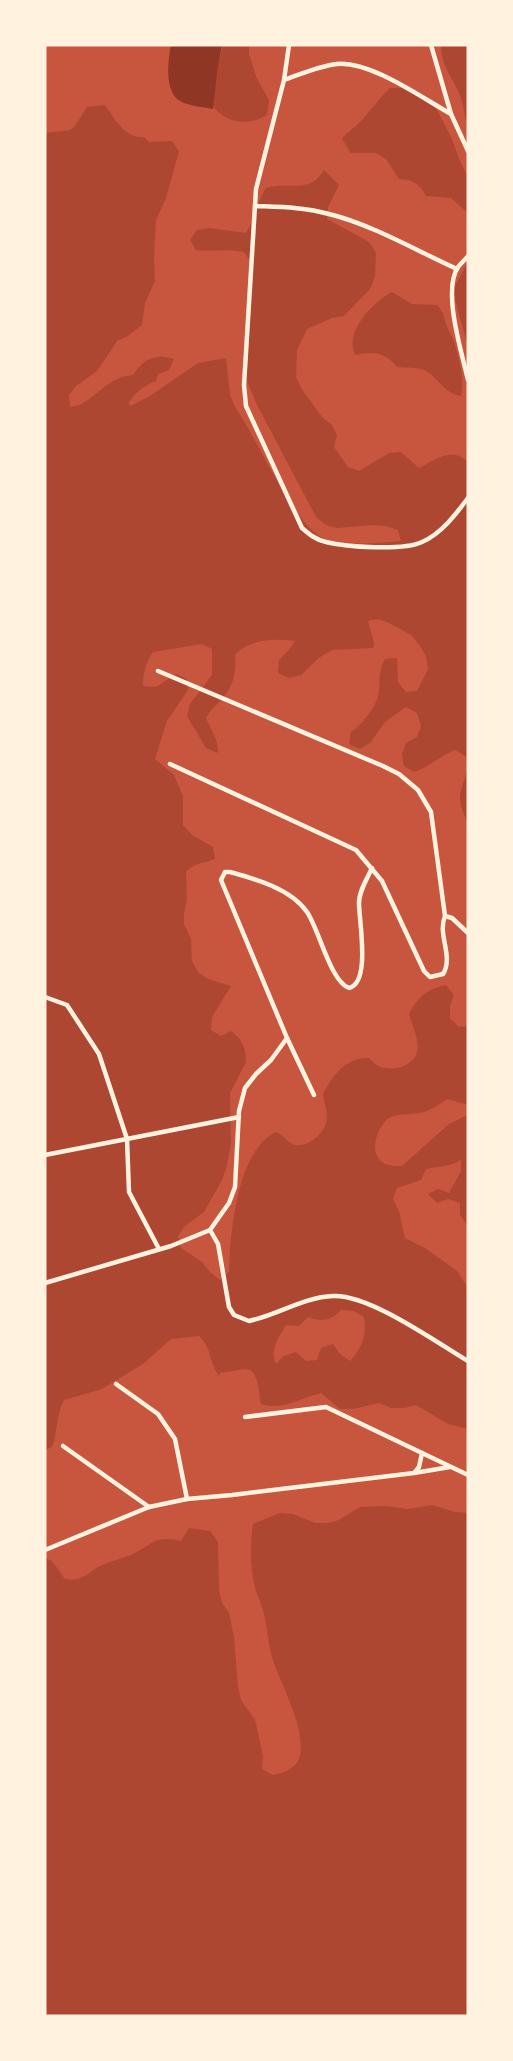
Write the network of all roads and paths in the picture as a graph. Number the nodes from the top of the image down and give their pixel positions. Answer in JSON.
{"nodes":[{"id":1,"x":289,"y":45,"type":"edge"},
{"id":2,"x":431,"y":45,"type":"edge"},
{"id":3,"x":284,"y":80,"type":"junction"},
{"id":4,"x":451,"y":114,"type":"junction"},
{"id":5,"x":468,"y":150,"type":"edge"},
{"id":6,"x":255,"y":206,"type":"junction"},
{"id":7,"x":468,"y":256,"type":"edge"},
{"id":8,"x":457,"y":269,"type":"junction"},
{"id":9,"x":468,"y":380,"type":"edge"},
{"id":10,"x":468,"y":498,"type":"edge"},
{"id":11,"x":158,"y":671,"type":"dead end"},
{"id":12,"x":170,"y":764,"type":"dead end"},
{"id":13,"x":372,"y":868,"type":"junction"},
{"id":14,"x":445,"y":916,"type":"junction"},
{"id":15,"x":468,"y":933,"type":"edge"},
{"id":16,"x":45,"y":997,"type":"edge"},
{"id":17,"x":287,"y":1038,"type":"junction"},
{"id":18,"x":315,"y":1095,"type":"dead end"},
{"id":19,"x":239,"y":1117,"type":"junction"},
{"id":20,"x":127,"y":1139,"type":"junction"},
{"id":21,"x":45,"y":1155,"type":"edge"},
{"id":22,"x":210,"y":1230,"type":"junction"},
{"id":23,"x":159,"y":1249,"type":"junction"},
{"id":24,"x":45,"y":1283,"type":"edge"},
{"id":25,"x":468,"y":1361,"type":"edge"},
{"id":26,"x":116,"y":1384,"type":"dead end"},
{"id":27,"x":245,"y":1417,"type":"dead end"},
{"id":28,"x":63,"y":1446,"type":"dead end"},
{"id":29,"x":422,"y":1453,"type":"junction"},
{"id":30,"x":450,"y":1467,"type":"junction"},
{"id":31,"x":414,"y":1473,"type":"junction"},
{"id":32,"x":468,"y":1475,"type":"edge"},
{"id":33,"x":187,"y":1499,"type":"junction"},
{"id":34,"x":149,"y":1507,"type":"junction"},
{"id":35,"x":45,"y":1550,"type":"edge"}],
"edges":[{"from":1,"to":3,"type":"street"},
{"from":2,"to":4,"type":"street"},
{"from":3,"to":4,"type":"street"},
{"from":3,"to":6,"type":"street"},
{"from":4,"to":5,"type":"street"},
{"from":6,"to":8,"type":"street"},
{"from":6,"to":10,"type":"street"},
{"from":7,"to":8,"type":"street"},
{"from":8,"to":9,"type":"street"},
{"from":11,"to":14,"type":"street"},
{"from":12,"to":13,"type":"street"},
{"from":13,"to":14,"type":"street"},
{"from":13,"to":17,"type":"street"},
{"from":14,"to":15,"type":"street"},
{"from":16,"to":20,"type":"street"},
{"from":17,"to":18,"type":"street"},
{"from":17,"to":19,"type":"street"},
{"from":19,"to":20,"type":"street"},
{"from":19,"to":22,"type":"street"},
{"from":20,"to":21,"type":"street"},
{"from":20,"to":23,"type":"street"},
{"from":22,"to":23,"type":"street"},
{"from":22,"to":25,"type":"street"},
{"from":23,"to":24,"type":"street"},
{"from":26,"to":33,"type":"street"},
{"from":27,"to":29,"type":"street"},
{"from":28,"to":34,"type":"street"},
{"from":29,"to":30,"type":"street"},
{"from":29,"to":31,"type":"street"},
{"from":30,"to":31,"type":"street"},
{"from":30,"to":32,"type":"street"},
{"from":31,"to":33,"type":"street"},
{"from":33,"to":34,"type":"street"},
{"from":34,"to":35,"type":"street"}]}
